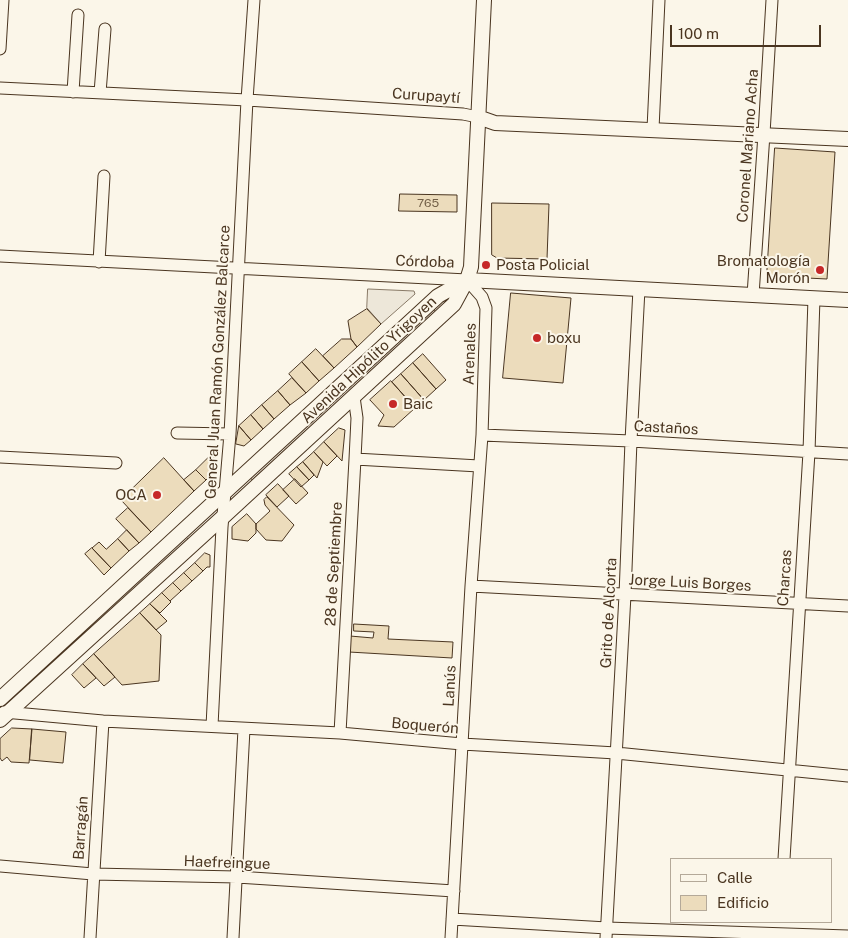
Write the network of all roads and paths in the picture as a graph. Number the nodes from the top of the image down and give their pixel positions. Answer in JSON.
{"nodes":[{"id":1,"x":3,"y":0,"type":"edge"},
{"id":2,"x":254,"y":0,"type":"edge"},
{"id":3,"x":484,"y":0,"type":"edge"},
{"id":4,"x":659,"y":0,"type":"edge"},
{"id":5,"x":772,"y":0,"type":"edge"},
{"id":6,"x":78,"y":15,"type":"dead end"},
{"id":7,"x":105,"y":29,"type":"dead end"},
{"id":8,"x":0,"y":49,"type":"edge"},
{"id":9,"x":0,"y":88,"type":"edge"},
{"id":10,"x":73,"y":92,"type":"junction"},
{"id":11,"x":100,"y":93,"type":"junction"},
{"id":12,"x":247,"y":100,"type":"junction"},
{"id":13,"x":478,"y":118,"type":"junction"},
{"id":14,"x":652,"y":129,"type":"junction"},
{"id":15,"x":764,"y":134,"type":"junction"},
{"id":16,"x":848,"y":139,"type":"edge"},
{"id":17,"x":104,"y":176,"type":"dead end"},
{"id":18,"x":0,"y":256,"type":"edge"},
{"id":19,"x":99,"y":262,"type":"junction"},
{"id":20,"x":239,"y":268,"type":"junction"},
{"id":21,"x":467,"y":280,"type":"junction"},
{"id":22,"x":639,"y":289,"type":"junction"},
{"id":23,"x":753,"y":295,"type":"junction"},
{"id":24,"x":814,"y":298,"type":"junction"},
{"id":25,"x":848,"y":300,"type":"edge"},
{"id":26,"x":354,"y":397,"type":"junction"},
{"id":27,"x":177,"y":433,"type":"dead end"},
{"id":28,"x":230,"y":434,"type":"junction"},
{"id":29,"x":482,"y":436,"type":"junction"},
{"id":30,"x":631,"y":441,"type":"junction"},
{"id":31,"x":808,"y":452,"type":"junction"},
{"id":32,"x":848,"y":454,"type":"edge"},
{"id":33,"x":0,"y":457,"type":"edge"},
{"id":34,"x":355,"y":459,"type":"junction"},
{"id":35,"x":116,"y":462,"type":"dead end"},
{"id":36,"x":479,"y":466,"type":"junction"},
{"id":37,"x":226,"y":492,"type":"junction"},
{"id":38,"x":223,"y":517,"type":"junction"},
{"id":39,"x":470,"y":586,"type":"junction"},
{"id":40,"x":626,"y":594,"type":"junction"},
{"id":41,"x":798,"y":604,"type":"junction"},
{"id":42,"x":848,"y":606,"type":"edge"},
{"id":43,"x":0,"y":699,"type":"edge"},
{"id":44,"x":3,"y":714,"type":"edge"},
{"id":45,"x":103,"y":721,"type":"junction"},
{"id":46,"x":212,"y":726,"type":"junction"},
{"id":47,"x":244,"y":729,"type":"junction"},
{"id":48,"x":340,"y":733,"type":"junction"},
{"id":49,"x":462,"y":744,"type":"junction"},
{"id":50,"x":616,"y":753,"type":"junction"},
{"id":51,"x":790,"y":771,"type":"junction"},
{"id":52,"x":848,"y":776,"type":"edge"},
{"id":53,"x":784,"y":858,"type":"edge"},
{"id":54,"x":0,"y":866,"type":"edge"},
{"id":55,"x":93,"y":874,"type":"junction"},
{"id":56,"x":237,"y":877,"type":"junction"},
{"id":57,"x":454,"y":891,"type":"junction"},
{"id":58,"x":452,"y":919,"type":"junction"},
{"id":59,"x":780,"y":923,"type":"edge"},
{"id":60,"x":606,"y":933,"type":"edge"},
{"id":61,"x":779,"y":936,"type":"edge"},
{"id":62,"x":848,"y":936,"type":"edge"},
{"id":63,"x":90,"y":938,"type":"edge"},
{"id":64,"x":233,"y":938,"type":"edge"},
{"id":65,"x":451,"y":938,"type":"edge"}],
"edges":[{"from":1,"to":8,"type":"street"},
{"from":2,"to":12,"type":"street","name":"General Juan Ramón González Balcarce"},
{"from":3,"to":13,"type":"main road"},
{"from":4,"to":14,"type":"street"},
{"from":5,"to":15,"type":"street","name":"Coronel Mariano Acha"},
{"from":6,"to":10,"type":"street"},
{"from":7,"to":11,"type":"street"},
{"from":9,"to":10,"type":"street","name":"Curupaytí"},
{"from":10,"to":11,"type":"street","name":"Curupaytí"},
{"from":11,"to":12,"type":"street","name":"Curupaytí"},
{"from":12,"to":13,"type":"street","name":"Curupaytí"},
{"from":12,"to":20,"type":"street","name":"General Juan Ramón González Balcarce"},
{"from":13,"to":14,"type":"main road","name":"Curupaytí"},
{"from":13,"to":21,"type":"main road"},
{"from":14,"to":15,"type":"main road","name":"Curupaytí"},
{"from":15,"to":16,"type":"main road","name":"Curupaytí"},
{"from":15,"to":23,"type":"street","name":"Coronel Mariano Acha"},
{"from":17,"to":19,"type":"street"},
{"from":18,"to":19,"type":"street","name":"Córdoba"},
{"from":19,"to":20,"type":"street","name":"Córdoba"},
{"from":20,"to":21,"type":"street","name":"Córdoba"},
{"from":20,"to":28,"type":"street","name":"General Juan Ramón González Balcarce"},
{"from":21,"to":22,"type":"main road","name":"Córdoba"},
{"from":21,"to":26,"type":"main road","name":"Avenida Hipólito Yrigoyen"},
{"from":21,"to":29,"type":"street","name":"Arenales"},
{"from":21,"to":37,"type":"main road","name":"Avenida Hipólito Yrigoyen"},
{"from":22,"to":23,"type":"main road","name":"Córdoba"},
{"from":22,"to":30,"type":"street","name":"Grito de Alcorta"},
{"from":23,"to":24,"type":"main road","name":"Córdoba"},
{"from":24,"to":25,"type":"main road","name":"Córdoba"},
{"from":24,"to":31,"type":"street","name":"Charcas"},
{"from":26,"to":34,"type":"street","name":"28 de Septiembre"},
{"from":26,"to":38,"type":"main road","name":"Avenida Hipólito Yrigoyen"},
{"from":27,"to":28,"type":"street"},
{"from":28,"to":37,"type":"street","name":"General Juan Ramón González Balcarce"},
{"from":29,"to":30,"type":"street","name":"Castaños"},
{"from":29,"to":36,"type":"street","name":"Lanús"},
{"from":30,"to":31,"type":"street","name":"Castaños"},
{"from":30,"to":40,"type":"street","name":"Grito de Alcorta"},
{"from":31,"to":32,"type":"street","name":"Castaños"},
{"from":31,"to":41,"type":"street","name":"Charcas"},
{"from":33,"to":35,"type":"street"},
{"from":34,"to":36,"type":"street"},
{"from":34,"to":48,"type":"street","name":"28 de Septiembre"},
{"from":36,"to":39,"type":"street","name":"Lanús"},
{"from":37,"to":38,"type":"street","name":"General Juan Ramón González Balcarce"},
{"from":37,"to":43,"type":"main road","name":"Avenida Hipólito Yrigoyen"},
{"from":38,"to":44,"type":"main road","name":"Avenida Hipólito Yrigoyen"},
{"from":38,"to":46,"type":"street","name":"General Juan Ramón González Balcarce"},
{"from":39,"to":40,"type":"street","name":"Jorge Luis Borges"},
{"from":39,"to":49,"type":"street","name":"Lanús"},
{"from":40,"to":41,"type":"street","name":"Jorge Luis Borges"},
{"from":40,"to":50,"type":"street","name":"Grito de Alcorta"},
{"from":41,"to":42,"type":"street","name":"Jorge Luis Borges"},
{"from":41,"to":51,"type":"street","name":"Charcas"},
{"from":44,"to":45,"type":"street","name":"Boquerón"},
{"from":45,"to":46,"type":"street","name":"Boquerón"},
{"from":45,"to":55,"type":"street","name":"Barragán"},
{"from":46,"to":47,"type":"street","name":"Boquerón"},
{"from":47,"to":48,"type":"street","name":"Boquerón"},
{"from":47,"to":56,"type":"street"},
{"from":48,"to":49,"type":"street","name":"Boquerón"},
{"from":49,"to":50,"type":"street","name":"Boquerón"},
{"from":49,"to":57,"type":"street","name":"Lanús"},
{"from":50,"to":51,"type":"street","name":"Boquerón"},
{"from":50,"to":60,"type":"street","name":"Grito de Alcorta"},
{"from":51,"to":52,"type":"street","name":"Boquerón"},
{"from":51,"to":53,"type":"street","name":"Charcas"},
{"from":54,"to":55,"type":"street","name":"Haefreingue"},
{"from":55,"to":56,"type":"street","name":"Haefreingue"},
{"from":55,"to":63,"type":"street","name":"Barragán"},
{"from":56,"to":57,"type":"street","name":"Haefreingue"},
{"from":56,"to":64,"type":"street"},
{"from":57,"to":58,"type":"street","name":"Lanús"},
{"from":58,"to":60,"type":"street"},
{"from":58,"to":65,"type":"street","name":"Lanús"},
{"from":59,"to":61,"type":"street"},
{"from":60,"to":61,"type":"street"},
{"from":61,"to":62,"type":"street"}]}
